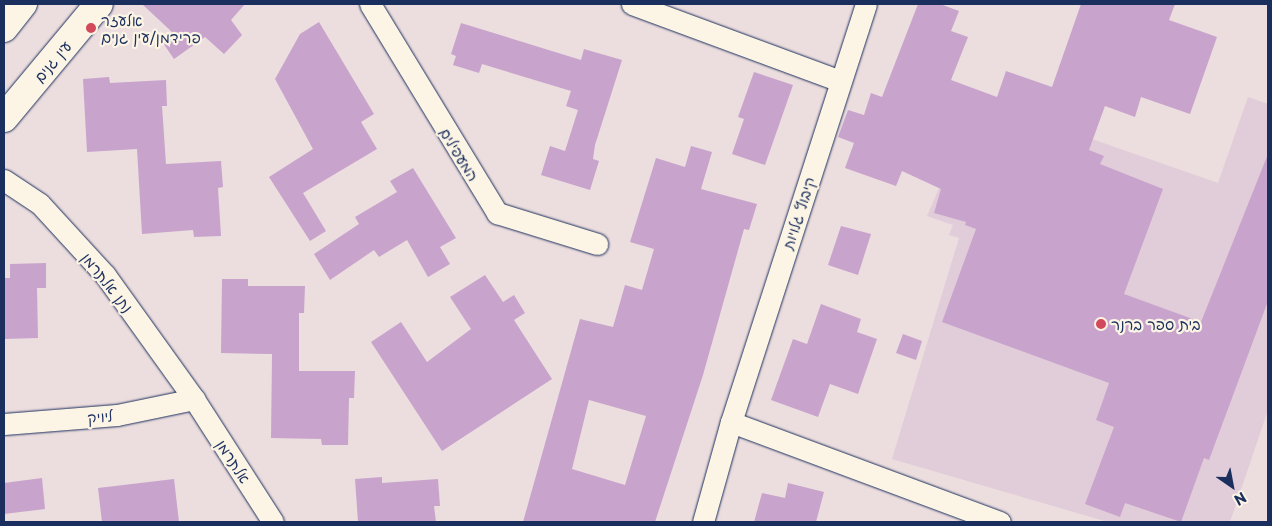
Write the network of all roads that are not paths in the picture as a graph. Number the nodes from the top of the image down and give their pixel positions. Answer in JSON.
{"nodes":[{"id":1,"x":23,"y":4,"type":"edge"},
{"id":2,"x":99,"y":4,"type":"edge"},
{"id":3,"x":370,"y":4,"type":"edge"},
{"id":4,"x":632,"y":4,"type":"edge"},
{"id":5,"x":866,"y":4,"type":"edge"},
{"id":6,"x":4,"y":28,"type":"edge"},
{"id":7,"x":840,"y":81,"type":"junction"},
{"id":8,"x":4,"y":118,"type":"edge"},
{"id":9,"x":4,"y":180,"type":"edge"},
{"id":10,"x":597,"y":244,"type":"dead end"},
{"id":11,"x":194,"y":400,"type":"junction"},
{"id":12,"x":731,"y":422,"type":"junction"},
{"id":13,"x":4,"y":424,"type":"edge"},
{"id":14,"x":273,"y":522,"type":"edge"},
{"id":15,"x":703,"y":522,"type":"edge"},
{"id":16,"x":1000,"y":522,"type":"edge"}],
"edges":[{"from":1,"to":6,"type":"main road"},
{"from":2,"to":8,"type":"main road","name":"עין גנים"},
{"from":3,"to":10,"type":"street","name":"המעפילים"},
{"from":4,"to":7,"type":"street"},
{"from":5,"to":7,"type":"street","name":"קיבוץ גלויות"},
{"from":7,"to":12,"type":"street","name":"קיבוץ גלויות"},
{"from":9,"to":11,"type":"street","name":"נתן אלתרמן"},
{"from":11,"to":13,"type":"street","name":"ליויק"},
{"from":11,"to":14,"type":"street","name":"אלתרמן"},
{"from":12,"to":15,"type":"street","name":"קיבוץ גלויות"},
{"from":12,"to":16,"type":"street"}]}
